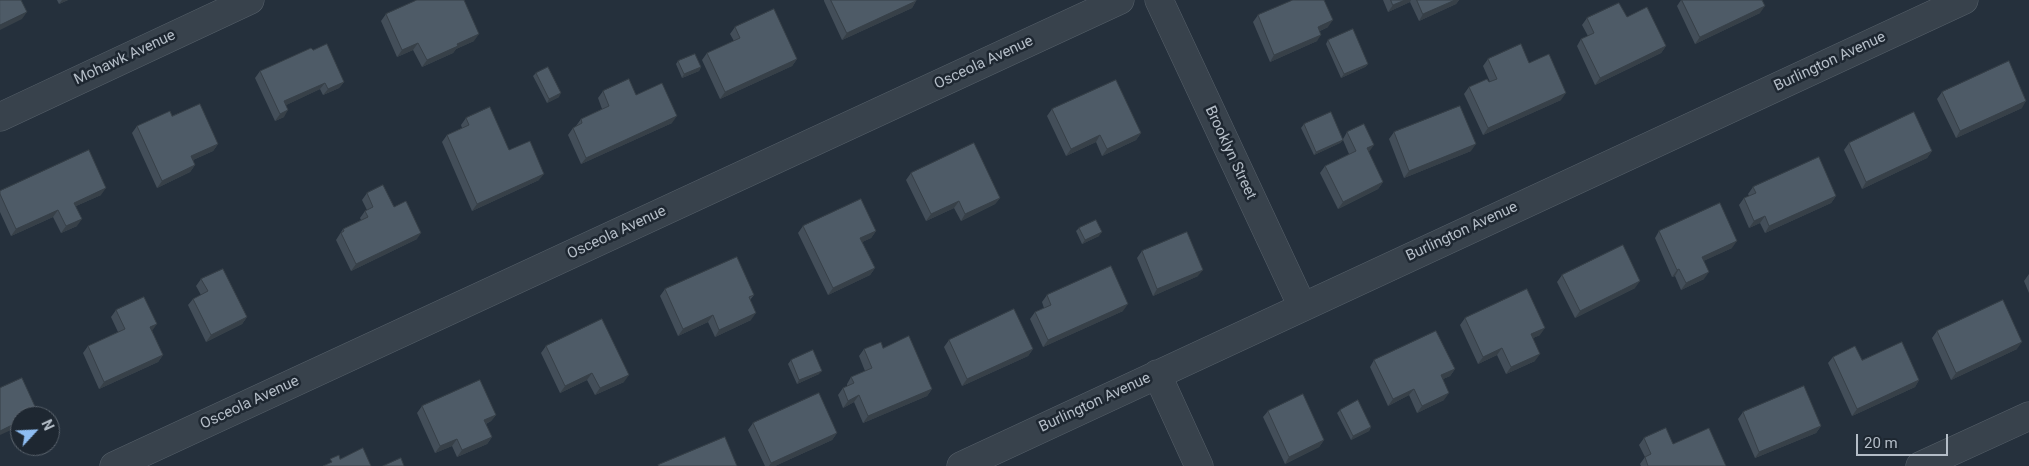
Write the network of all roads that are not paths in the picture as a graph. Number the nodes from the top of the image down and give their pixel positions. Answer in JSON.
{"nodes":[{"id":1,"x":250,"y":0,"type":"edge"},
{"id":2,"x":1120,"y":0,"type":"edge"},
{"id":3,"x":1159,"y":0,"type":"edge"},
{"id":4,"x":1964,"y":0,"type":"edge"},
{"id":5,"x":0,"y":117,"type":"edge"},
{"id":6,"x":1302,"y":306,"type":"junction"},
{"id":7,"x":1157,"y":374,"type":"junction"},
{"id":8,"x":2029,"y":416,"type":"edge"},
{"id":9,"x":114,"y":466,"type":"edge"},
{"id":10,"x":961,"y":466,"type":"edge"},
{"id":11,"x":1200,"y":466,"type":"edge"},
{"id":12,"x":1920,"y":466,"type":"edge"}],
"edges":[{"from":1,"to":5,"type":"street","name":"Mohawk Avenue"},
{"from":2,"to":9,"type":"street","name":"Osceola Avenue"},
{"from":3,"to":6,"type":"street","name":"Brooklyn Street"},
{"from":4,"to":6,"type":"street","name":"Burlington Avenue"},
{"from":6,"to":7,"type":"street","name":"Burlington Avenue"},
{"from":7,"to":10,"type":"street","name":"Burlington Avenue"},
{"from":7,"to":11,"type":"street"},
{"from":8,"to":12,"type":"street"}]}
